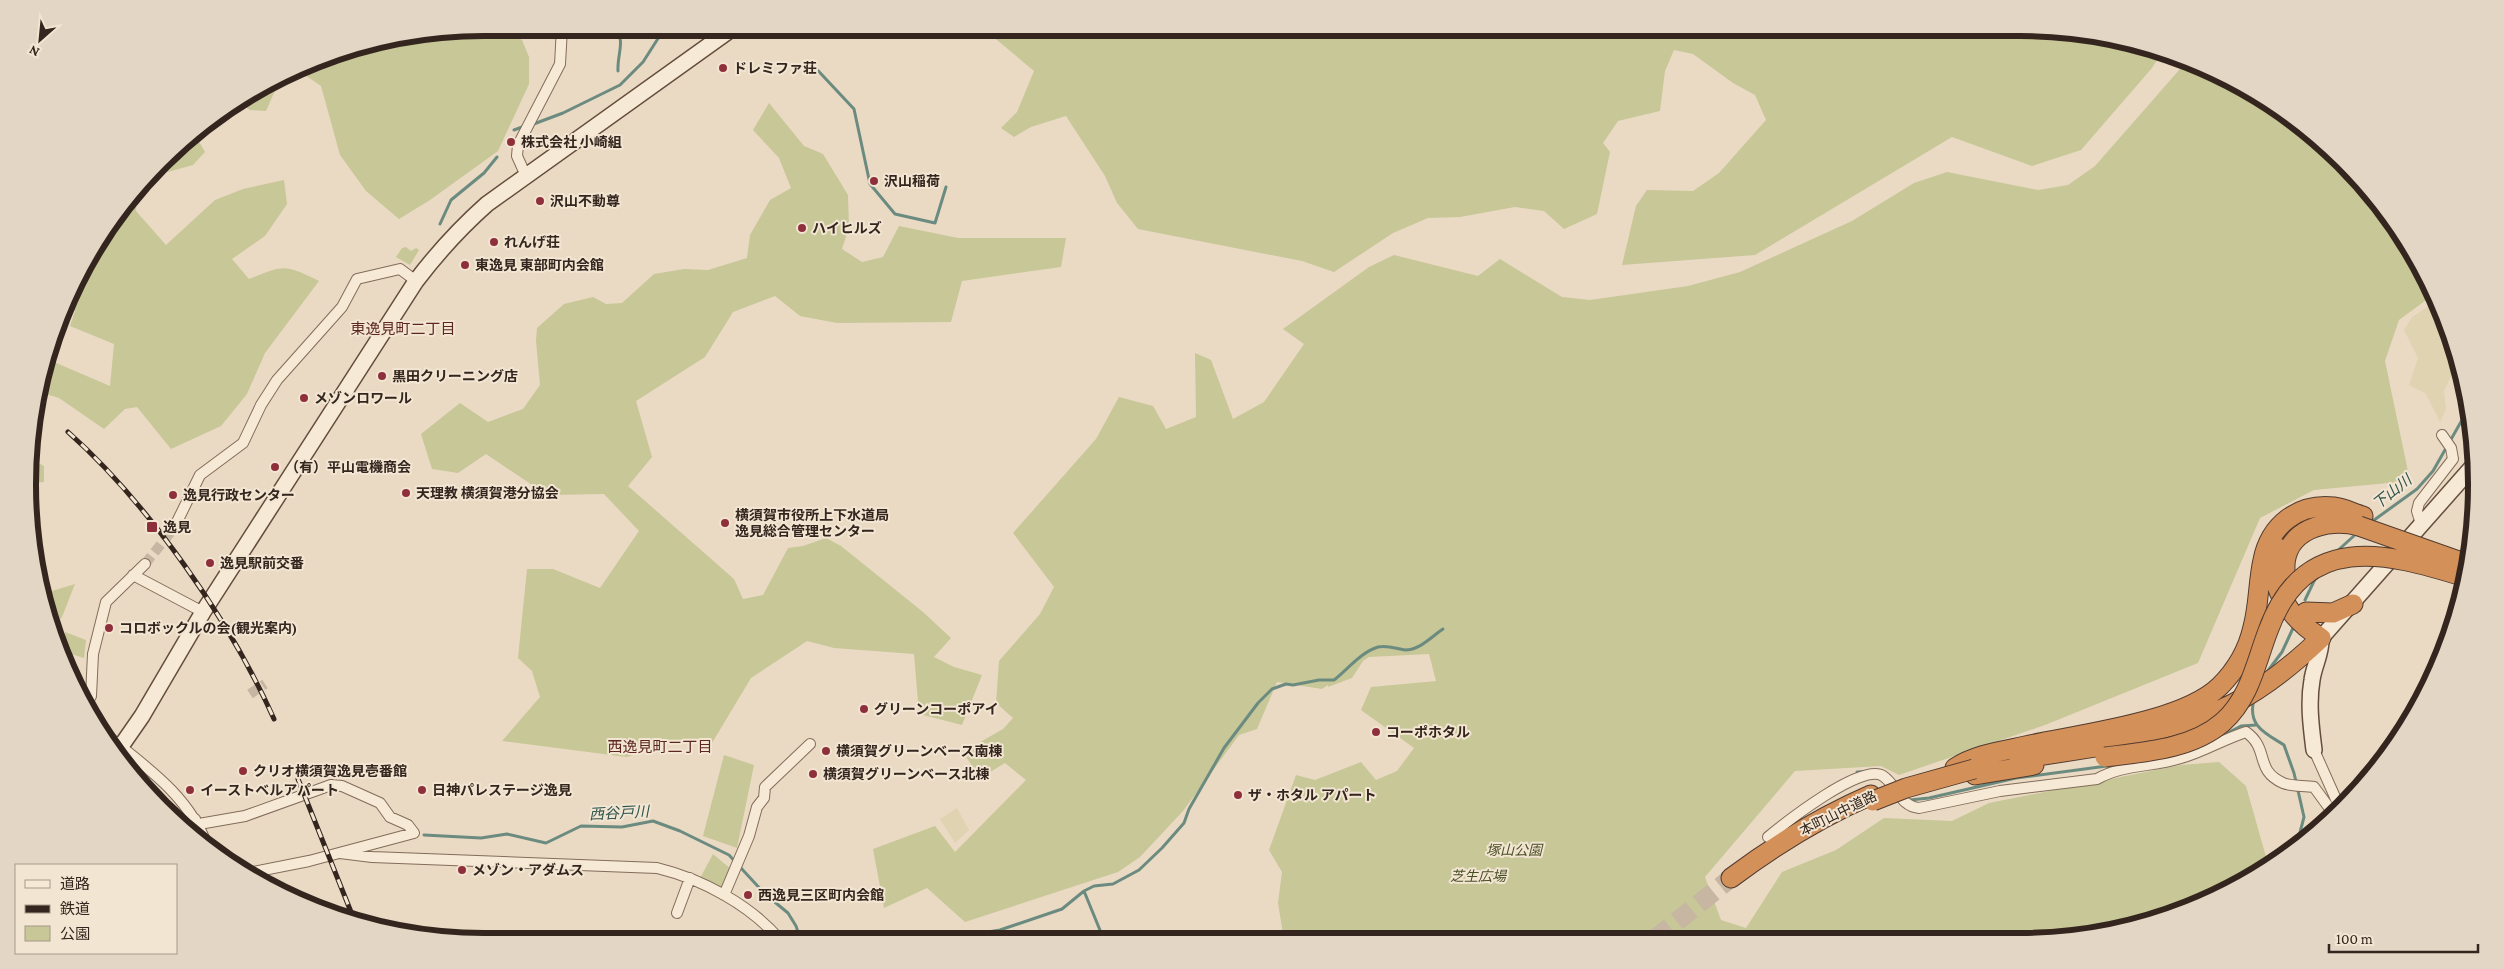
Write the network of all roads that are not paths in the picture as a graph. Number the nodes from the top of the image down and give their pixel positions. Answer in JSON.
{"nodes":[{"id":1,"x":562,"y":36,"type":"edge"},
{"id":2,"x":723,"y":36,"type":"edge"},
{"id":3,"x":526,"y":176,"type":"junction"},
{"id":4,"x":416,"y":281,"type":"junction"},
{"id":5,"x":2442,"y":436,"type":"dead end"},
{"id":6,"x":2468,"y":472,"type":"edge"},
{"id":7,"x":2468,"y":487,"type":"edge"},
{"id":8,"x":2361,"y":521,"type":"junction"},
{"id":9,"x":2421,"y":524,"type":"junction"},
{"id":10,"x":174,"y":528,"type":"tunnel mouth"},
{"id":11,"x":2462,"y":553,"type":"edge"},
{"id":12,"x":2461,"y":561,"type":"edge"},
{"id":13,"x":145,"y":564,"type":"tunnel mouth"},
{"id":14,"x":133,"y":575,"type":"junction"},
{"id":15,"x":2458,"y":576,"type":"edge"},
{"id":16,"x":2353,"y":604,"type":"junction"},
{"id":17,"x":204,"y":612,"type":"junction"},
{"id":18,"x":2306,"y":612,"type":"junction"},
{"id":19,"x":2321,"y":643,"type":"junction"},
{"id":20,"x":90,"y":698,"type":"edge"},
{"id":21,"x":810,"y":744,"type":"dead end"},
{"id":22,"x":121,"y":747,"type":"edge"},
{"id":23,"x":2314,"y":750,"type":"joint"},
{"id":24,"x":130,"y":758,"type":"edge"},
{"id":25,"x":1970,"y":767,"type":"junction"},
{"id":26,"x":2337,"y":800,"type":"edge"},
{"id":27,"x":2329,"y":808,"type":"edge"},
{"id":28,"x":197,"y":821,"type":"junction"},
{"id":29,"x":191,"y":823,"type":"edge"},
{"id":30,"x":201,"y":832,"type":"edge"},
{"id":31,"x":1768,"y":837,"type":"dead end"},
{"id":32,"x":340,"y":853,"type":"junction"},
{"id":33,"x":257,"y":871,"type":"edge"},
{"id":34,"x":690,"y":878,"type":"junction"},
{"id":35,"x":1732,"y":880,"type":"tunnel mouth"},
{"id":36,"x":724,"y":895,"type":"junction"},
{"id":37,"x":677,"y":913,"type":"dead end"},
{"id":38,"x":774,"y":933,"type":"edge"}],
"edges":[{"from":1,"to":3,"type":"street"},
{"from":2,"to":3,"type":"street"},
{"from":3,"to":4,"type":"street"},
{"from":4,"to":10,"type":"street"},
{"from":4,"to":17,"type":"street"},
{"from":5,"to":9,"type":"street"},
{"from":6,"to":9,"type":"street"},
{"from":7,"to":19,"type":"street"},
{"from":8,"to":11,"type":"highway"},
{"from":8,"to":12,"type":"highway","bridge":true},
{"from":8,"to":18,"type":"highway"},
{"from":8,"to":19,"type":"highway"},
{"from":8,"to":25,"type":"highway"},
{"from":9,"to":16,"type":"street"},
{"from":13,"to":14,"type":"street"},
{"from":14,"to":17,"type":"street"},
{"from":14,"to":20,"type":"street"},
{"from":15,"to":25,"type":"highway","bridge":true},
{"from":16,"to":18,"type":"highway"},
{"from":16,"to":19,"type":"street"},
{"from":17,"to":22,"type":"street"},
{"from":18,"to":19,"type":"highway"},
{"from":19,"to":23,"type":"street"},
{"from":19,"to":25,"type":"highway"},
{"from":21,"to":36,"type":"street"},
{"from":23,"to":26,"type":"street"},
{"from":24,"to":28,"type":"street"},
{"from":25,"to":35,"type":"highway","name":"本町山中道路"},
{"from":27,"to":31,"type":"street"},
{"from":28,"to":29,"type":"street"},
{"from":28,"to":30,"type":"street"},
{"from":28,"to":32,"type":"street"},
{"from":32,"to":33,"type":"street"},
{"from":32,"to":34,"type":"street"},
{"from":34,"to":36,"type":"street"},
{"from":34,"to":37,"type":"street"},
{"from":36,"to":38,"type":"street"}]}
